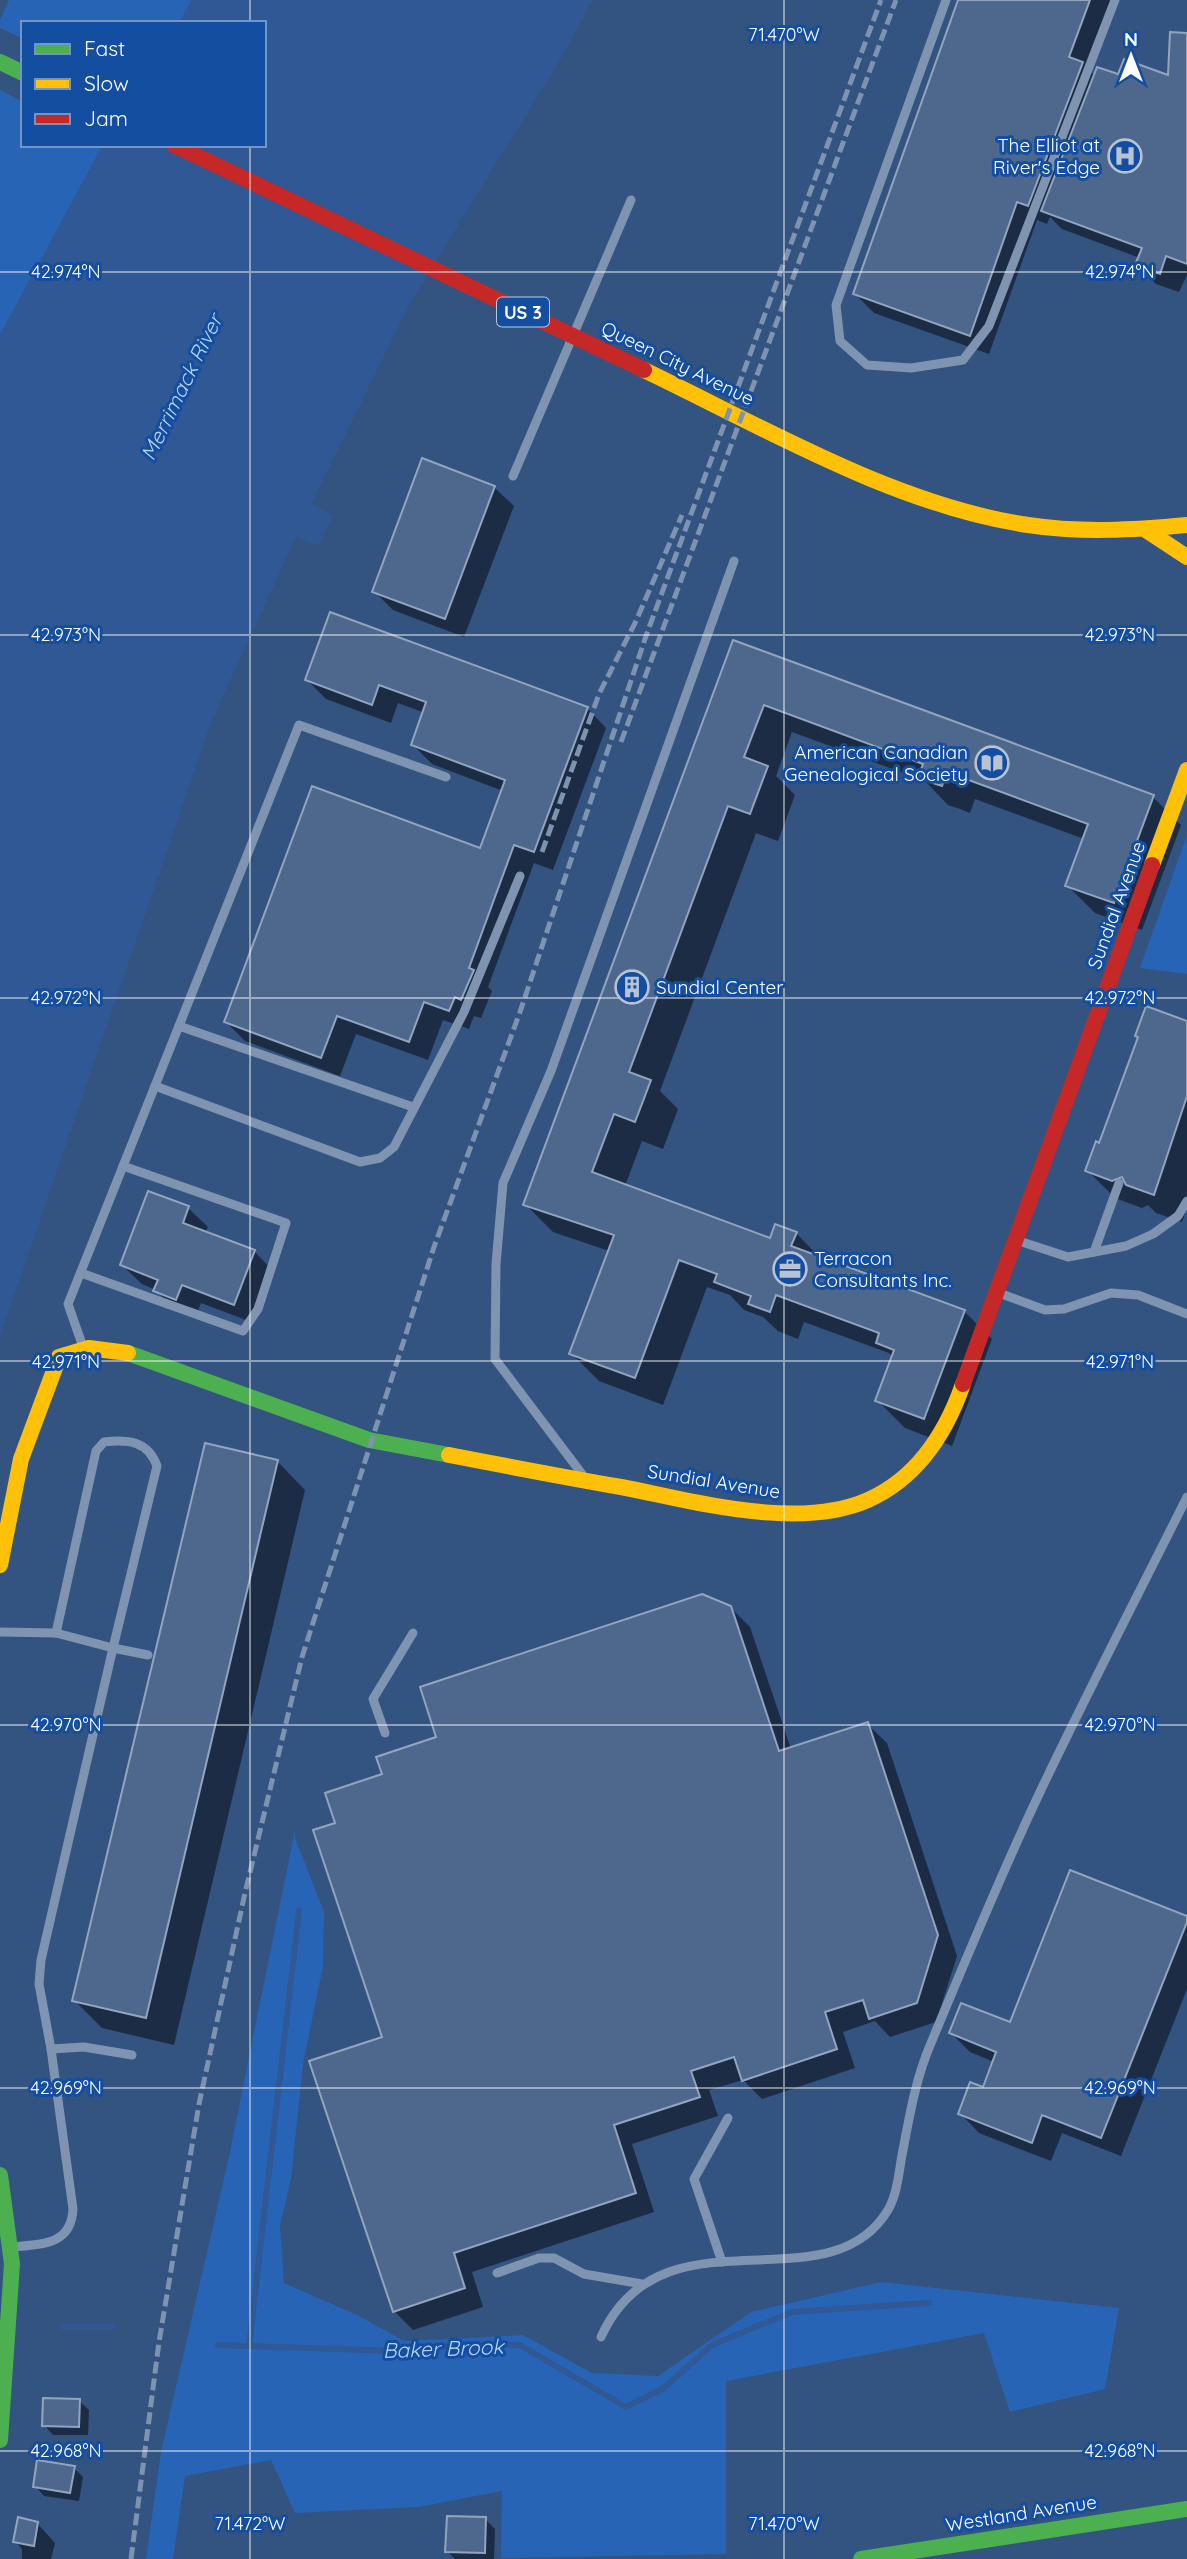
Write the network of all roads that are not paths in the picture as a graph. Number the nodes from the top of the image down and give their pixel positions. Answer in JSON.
{"nodes":[{"id":1,"x":946,"y":0,"type":"edge"},
{"id":2,"x":1115,"y":0,"type":"edge"},
{"id":3,"x":0,"y":62,"type":"edge"},
{"id":4,"x":21,"y":72,"type":"edge"},
{"id":5,"x":178,"y":147,"type":"edge"},
{"id":6,"x":631,"y":200,"type":"dead end"},
{"id":7,"x":513,"y":476,"type":"dead end"},
{"id":8,"x":1187,"y":525,"type":"edge"},
{"id":9,"x":1146,"y":530,"type":"junction"},
{"id":10,"x":1187,"y":557,"type":"edge"},
{"id":11,"x":734,"y":561,"type":"dead end"},
{"id":12,"x":1187,"y":770,"type":"edge"},
{"id":13,"x":446,"y":776,"type":"dead end"},
{"id":14,"x":520,"y":876,"type":"dead end"},
{"id":15,"x":179,"y":1026,"type":"junction"},
{"id":16,"x":155,"y":1086,"type":"junction"},
{"id":17,"x":413,"y":1107,"type":"junction"},
{"id":18,"x":123,"y":1166,"type":"junction"},
{"id":19,"x":1119,"y":1183,"type":"dead end"},
{"id":20,"x":1187,"y":1201,"type":"edge"},
{"id":21,"x":1017,"y":1241,"type":"junction"},
{"id":22,"x":1094,"y":1252,"type":"junction"},
{"id":23,"x":81,"y":1273,"type":"junction"},
{"id":24,"x":998,"y":1293,"type":"junction"},
{"id":25,"x":1187,"y":1314,"type":"edge"},
{"id":26,"x":83,"y":1346,"type":"junction"},
{"id":27,"x":587,"y":1481,"type":"junction"},
{"id":28,"x":1187,"y":1497,"type":"edge"},
{"id":29,"x":0,"y":1565,"type":"edge"},
{"id":30,"x":0,"y":1632,"type":"edge"},
{"id":31,"x":56,"y":1633,"type":"junction"},
{"id":32,"x":413,"y":1633,"type":"dead end"},
{"id":33,"x":113,"y":1648,"type":"junction"},
{"id":34,"x":148,"y":1655,"type":"dead end"},
{"id":35,"x":385,"y":1733,"type":"dead end"},
{"id":36,"x":51,"y":2049,"type":"junction"},
{"id":37,"x":132,"y":2055,"type":"dead end"},
{"id":38,"x":728,"y":2119,"type":"dead end"},
{"id":39,"x":0,"y":2175,"type":"edge"},
{"id":40,"x":11,"y":2247,"type":"junction"},
{"id":41,"x":722,"y":2262,"type":"junction"},
{"id":42,"x":497,"y":2273,"type":"dead end"},
{"id":43,"x":642,"y":2284,"type":"junction"},
{"id":44,"x":601,"y":2337,"type":"dead end"},
{"id":45,"x":0,"y":2440,"type":"edge"},
{"id":46,"x":1187,"y":2509,"type":"edge"},
{"id":47,"x":879,"y":2558,"type":"edge"},
{"id":48,"x":861,"y":2559,"type":"edge"}],
"edges":[{"from":1,"to":2,"type":"lane"},
{"from":3,"to":4,"type":"street"},
{"from":5,"to":9,"type":"street","name":"Queen City Avenue","number":"US 3"},
{"from":6,"to":7,"type":"lane"},
{"from":8,"to":9,"type":"street","name":"Queen City Avenue","number":"US 3"},
{"from":9,"to":10,"type":"street"},
{"from":11,"to":27,"type":"lane"},
{"from":12,"to":21,"type":"street","name":"Sundial Avenue"},
{"from":13,"to":15,"type":"lane"},
{"from":14,"to":17,"type":"lane"},
{"from":15,"to":16,"type":"lane"},
{"from":15,"to":17,"type":"lane"},
{"from":16,"to":17,"type":"lane"},
{"from":16,"to":18,"type":"lane"},
{"from":18,"to":23,"type":"lane"},
{"from":18,"to":23,"type":"lane"},
{"from":19,"to":22,"type":"lane"},
{"from":20,"to":22,"type":"lane"},
{"from":21,"to":22,"type":"lane"},
{"from":21,"to":24,"type":"street","name":"Sundial Avenue"},
{"from":23,"to":26,"type":"lane"},
{"from":24,"to":25,"type":"lane"},
{"from":24,"to":27,"type":"street","name":"Sundial Avenue"},
{"from":26,"to":27,"type":"street","name":"Sundial Avenue"},
{"from":26,"to":29,"type":"street"},
{"from":28,"to":41,"type":"lane"},
{"from":30,"to":31,"type":"lane"},
{"from":31,"to":33,"type":"lane"},
{"from":31,"to":33,"type":"lane"},
{"from":32,"to":35,"type":"lane"},
{"from":33,"to":34,"type":"lane"},
{"from":33,"to":36,"type":"lane"},
{"from":36,"to":37,"type":"lane"},
{"from":36,"to":40,"type":"lane"},
{"from":38,"to":41,"type":"lane"},
{"from":39,"to":40,"type":"street"},
{"from":40,"to":45,"type":"street"},
{"from":41,"to":43,"type":"lane"},
{"from":42,"to":43,"type":"lane"},
{"from":43,"to":44,"type":"lane"},
{"from":46,"to":47,"type":"street","name":"Westland Avenue"},
{"from":47,"to":48,"type":"street","name":"Westland Avenue"}]}
